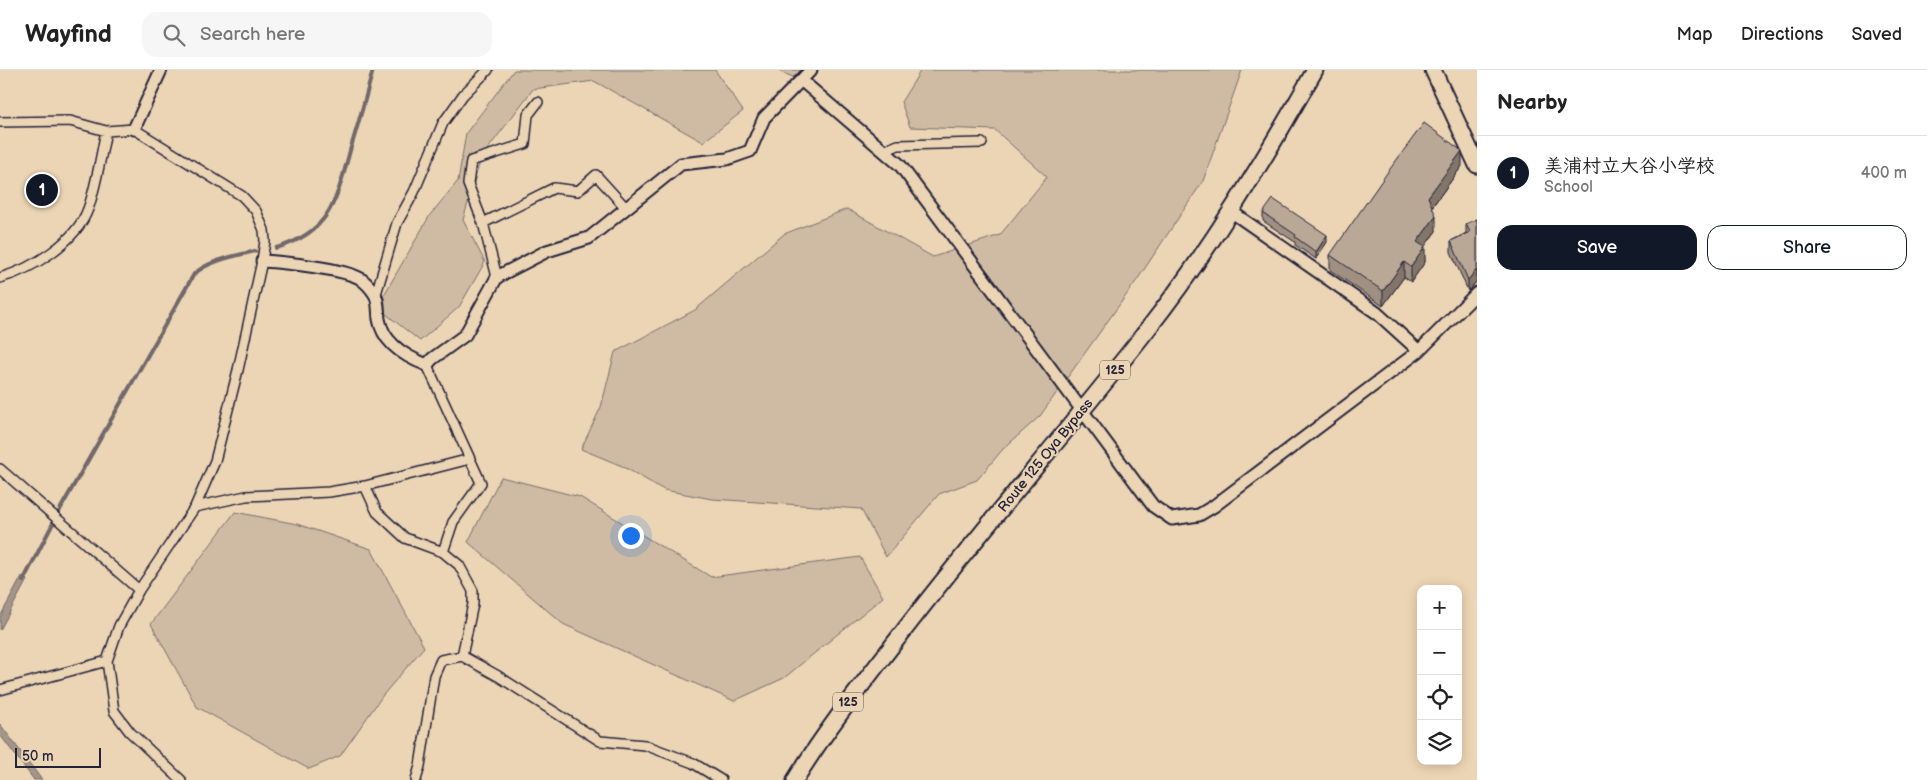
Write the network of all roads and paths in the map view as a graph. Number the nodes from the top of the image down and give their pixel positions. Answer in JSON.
{"nodes":[{"id":1,"x":161,"y":70,"type":"edge"},
{"id":2,"x":488,"y":70,"type":"edge"},
{"id":3,"x":811,"y":70,"type":"edge"},
{"id":4,"x":1315,"y":70,"type":"edge"},
{"id":5,"x":1432,"y":70,"type":"edge"},
{"id":6,"x":801,"y":80,"type":"junction"},
{"id":7,"x":538,"y":102,"type":"dead end"},
{"id":8,"x":0,"y":122,"type":"edge"},
{"id":9,"x":134,"y":128,"type":"junction"},
{"id":10,"x":106,"y":131,"type":"junction"},
{"id":11,"x":982,"y":143,"type":"dead end"},
{"id":12,"x":884,"y":151,"type":"junction"},
{"id":13,"x":1477,"y":165,"type":"edge"},
{"id":14,"x":626,"y":208,"type":"junction"},
{"id":15,"x":1232,"y":212,"type":"junction"},
{"id":16,"x":483,"y":223,"type":"junction"},
{"id":17,"x":262,"y":261,"type":"junction"},
{"id":18,"x":0,"y":278,"type":"edge"},
{"id":19,"x":497,"y":278,"type":"junction"},
{"id":20,"x":1477,"y":293,"type":"edge"},
{"id":21,"x":376,"y":294,"type":"junction"},
{"id":22,"x":1419,"y":351,"type":"junction"},
{"id":23,"x":426,"y":365,"type":"junction"},
{"id":24,"x":1082,"y":410,"type":"junction"},
{"id":25,"x":470,"y":459,"type":"junction"},
{"id":26,"x":0,"y":469,"type":"edge"},
{"id":27,"x":365,"y":486,"type":"junction"},
{"id":28,"x":195,"y":507,"type":"junction"},
{"id":29,"x":443,"y":552,"type":"junction"},
{"id":30,"x":139,"y":590,"type":"junction"},
{"id":31,"x":462,"y":656,"type":"junction"},
{"id":32,"x":108,"y":661,"type":"junction"},
{"id":33,"x":0,"y":690,"type":"edge"},
{"id":34,"x":172,"y":773,"type":"junction"},
{"id":35,"x":165,"y":780,"type":"edge"},
{"id":36,"x":181,"y":780,"type":"edge"},
{"id":37,"x":416,"y":780,"type":"edge"},
{"id":38,"x":721,"y":780,"type":"edge"},
{"id":39,"x":795,"y":780,"type":"edge"}],
"edges":[{"from":1,"to":9,"type":"street"},
{"from":2,"to":21,"type":"street"},
{"from":3,"to":6,"type":"street"},
{"from":4,"to":15,"type":"highway","name":"Route 125 Oya Bypass","number":"125"},
{"from":5,"to":13,"type":"highway"},
{"from":6,"to":12,"type":"street"},
{"from":6,"to":14,"type":"street"},
{"from":7,"to":16,"type":"street"},
{"from":8,"to":10,"type":"street"},
{"from":9,"to":10,"type":"street"},
{"from":9,"to":17,"type":"street"},
{"from":10,"to":18,"type":"street"},
{"from":11,"to":12,"type":"street"},
{"from":12,"to":24,"type":"street"},
{"from":14,"to":16,"type":"street"},
{"from":14,"to":19,"type":"street"},
{"from":15,"to":22,"type":"street"},
{"from":15,"to":24,"type":"highway","name":"Route 125 Oya Bypass","number":"125"},
{"from":16,"to":19,"type":"street"},
{"from":17,"to":21,"type":"street"},
{"from":17,"to":28,"type":"street"},
{"from":19,"to":23,"type":"street"},
{"from":20,"to":22,"type":"street"},
{"from":21,"to":23,"type":"street"},
{"from":22,"to":24,"type":"street"},
{"from":23,"to":25,"type":"street"},
{"from":24,"to":39,"type":"highway","name":"Route 125 Oya Bypass","number":"125"},
{"from":25,"to":27,"type":"street"},
{"from":25,"to":29,"type":"street"},
{"from":26,"to":30,"type":"street"},
{"from":27,"to":28,"type":"street"},
{"from":27,"to":29,"type":"street"},
{"from":28,"to":30,"type":"street"},
{"from":29,"to":31,"type":"street"},
{"from":30,"to":32,"type":"street"},
{"from":31,"to":37,"type":"street"},
{"from":31,"to":38,"type":"street"},
{"from":32,"to":33,"type":"street"},
{"from":32,"to":34,"type":"street"},
{"from":34,"to":35,"type":"street"},
{"from":34,"to":36,"type":"street"}]}
